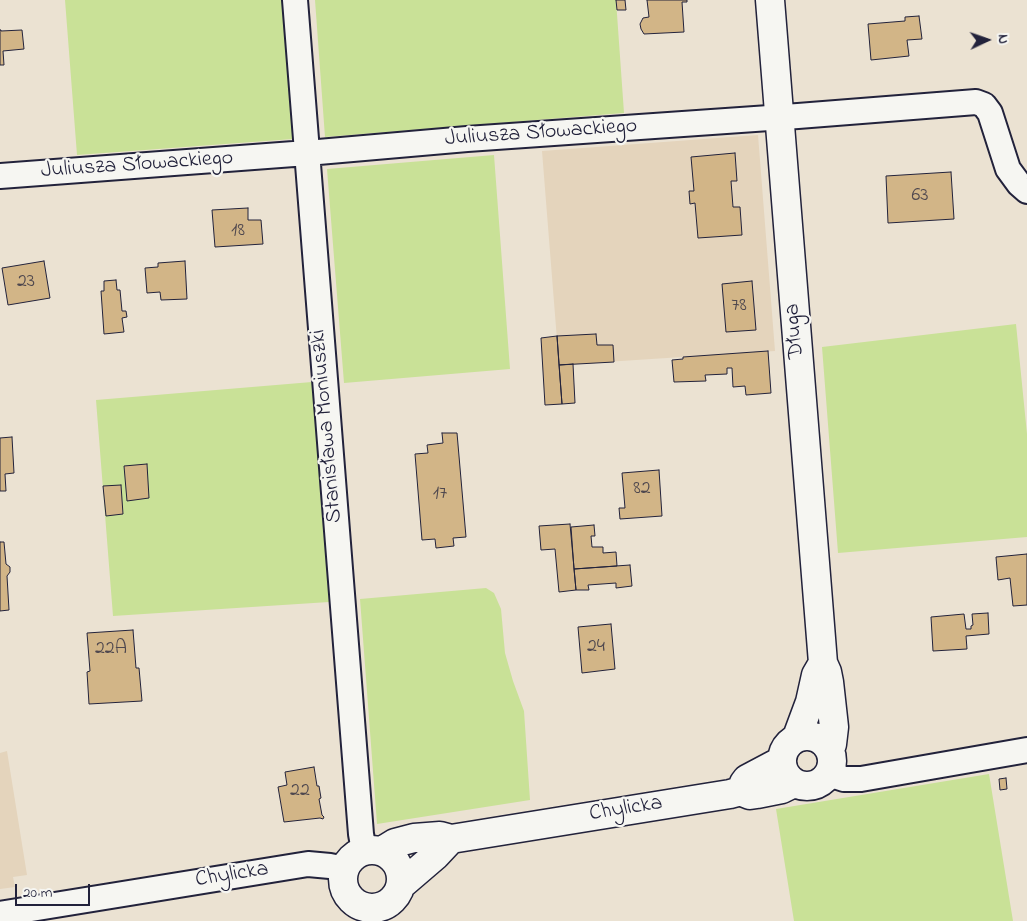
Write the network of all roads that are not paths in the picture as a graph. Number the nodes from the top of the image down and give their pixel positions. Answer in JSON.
{"nodes":[{"id":1,"x":295,"y":0,"type":"edge"},
{"id":2,"x":770,"y":0,"type":"edge"},
{"id":3,"x":779,"y":117,"type":"junction"},
{"id":4,"x":306,"y":153,"type":"junction"},
{"id":5,"x":0,"y":176,"type":"edge"},
{"id":6,"x":1027,"y":191,"type":"edge"},
{"id":7,"x":823,"y":663,"type":"junction"},
{"id":8,"x":797,"y":738,"type":"junction"},
{"id":9,"x":1027,"y":750,"type":"edge"},
{"id":10,"x":829,"y":762,"type":"junction"},
{"id":11,"x":788,"y":772,"type":"junction"},
{"id":12,"x":451,"y":839,"type":"junction"},
{"id":13,"x":359,"y":866,"type":"junction"},
{"id":14,"x":401,"y":885,"type":"junction"},
{"id":15,"x":0,"y":914,"type":"edge"},
{"id":16,"x":382,"y":914,"type":"edge"},
{"id":17,"x":345,"y":921,"type":"edge"}],
"edges":[{"from":1,"to":4,"type":"street","name":"Stanisława Moniuszki"},
{"from":2,"to":3,"type":"street","name":"Długa"},
{"from":3,"to":4,"type":"street","name":"Juliusza Słowackiego"},
{"from":3,"to":6,"type":"street","name":"Juliusza Słowackiego"},
{"from":3,"to":7,"type":"street","name":"Długa"},
{"from":4,"to":5,"type":"street","name":"Juliusza Słowackiego"},
{"from":4,"to":13,"type":"street","name":"Stanisława Moniuszki"},
{"from":7,"to":8,"type":"street","name":"Długa"},
{"from":7,"to":10,"type":"street","name":"Długa"},
{"from":8,"to":10,"type":"street"},
{"from":8,"to":11,"type":"street"},
{"from":9,"to":10,"type":"street"},
{"from":10,"to":11,"type":"street"},
{"from":11,"to":12,"type":"street","name":"Chylicka"},
{"from":12,"to":13,"type":"street","name":"Chylicka"},
{"from":12,"to":14,"type":"street"},
{"from":13,"to":14,"type":"street"},
{"from":13,"to":15,"type":"street","name":"Chylicka"},
{"from":13,"to":16,"type":"street"},
{"from":13,"to":17,"type":"street"},
{"from":14,"to":16,"type":"street"}]}
